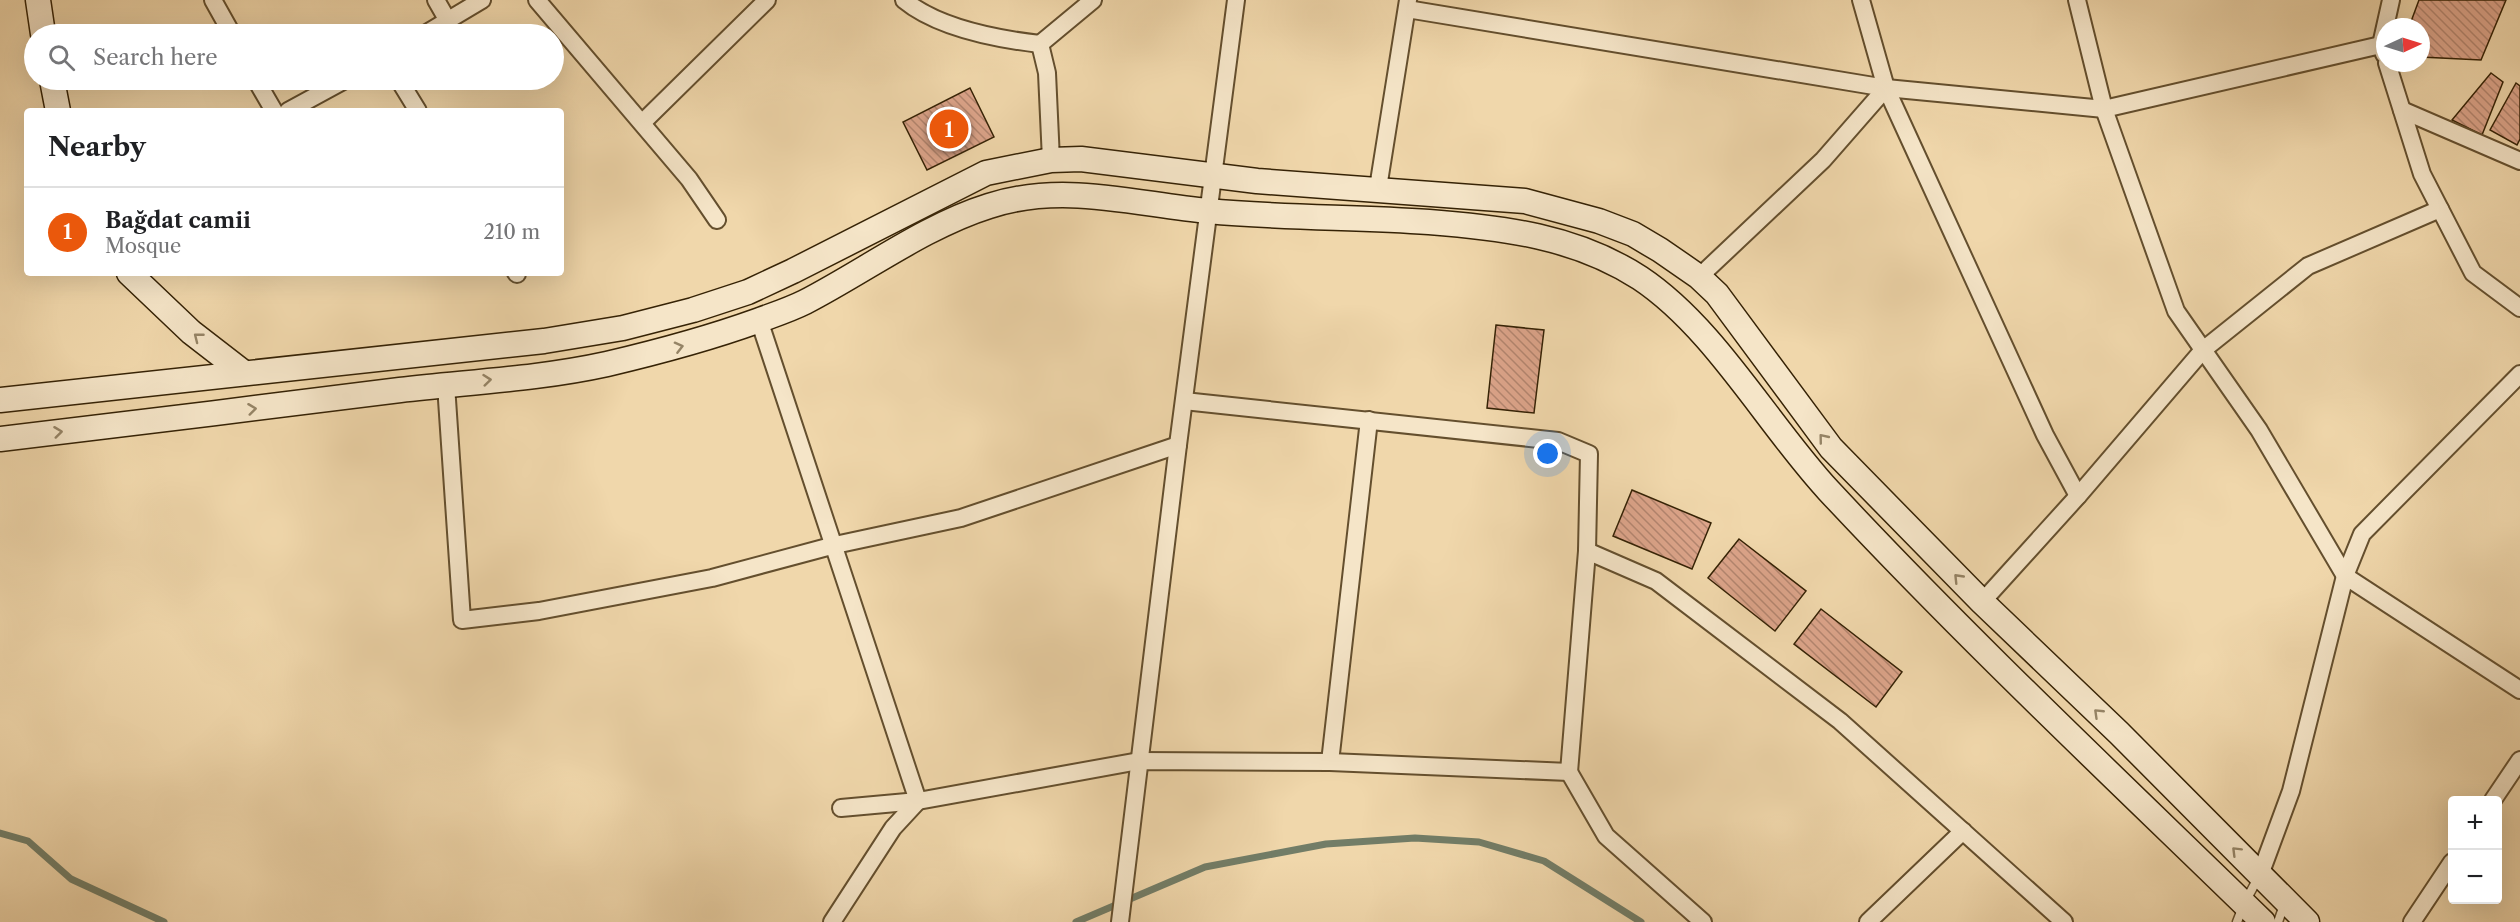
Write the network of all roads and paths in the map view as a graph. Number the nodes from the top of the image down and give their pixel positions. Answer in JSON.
{"nodes":[{"id":1,"x":38,"y":0,"type":"edge"},
{"id":2,"x":213,"y":0,"type":"edge"},
{"id":3,"x":436,"y":0,"type":"edge"},
{"id":4,"x":482,"y":0,"type":"edge"},
{"id":5,"x":537,"y":0,"type":"edge"},
{"id":6,"x":767,"y":0,"type":"edge"},
{"id":7,"x":904,"y":0,"type":"edge"},
{"id":8,"x":1093,"y":0,"type":"edge"},
{"id":9,"x":1236,"y":0,"type":"edge"},
{"id":10,"x":1861,"y":0,"type":"edge"},
{"id":11,"x":2077,"y":0,"type":"edge"},
{"id":12,"x":2391,"y":0,"type":"edge"},
{"id":13,"x":1407,"y":5,"type":"edge"},
{"id":14,"x":2388,"y":18,"type":"edge"},
{"id":15,"x":448,"y":21,"type":"junction"},
{"id":16,"x":42,"y":24,"type":"edge"},
{"id":17,"x":226,"y":24,"type":"edge"},
{"id":18,"x":442,"y":24,"type":"edge"},
{"id":19,"x":557,"y":24,"type":"edge"},
{"id":20,"x":564,"y":32,"type":"edge"},
{"id":21,"x":1040,"y":44,"type":"junction"},
{"id":22,"x":2376,"y":51,"type":"edge"},
{"id":23,"x":2390,"y":72,"type":"edge"},
{"id":24,"x":1886,"y":88,"type":"junction"},
{"id":25,"x":54,"y":90,"type":"edge"},
{"id":26,"x":262,"y":90,"type":"edge"},
{"id":27,"x":327,"y":90,"type":"edge"},
{"id":28,"x":405,"y":90,"type":"edge"},
{"id":29,"x":57,"y":108,"type":"edge"},
{"id":30,"x":272,"y":108,"type":"edge"},
{"id":31,"x":294,"y":108,"type":"edge"},
{"id":32,"x":416,"y":108,"type":"edge"},
{"id":33,"x":2104,"y":109,"type":"junction"},
{"id":34,"x":2402,"y":110,"type":"junction"},
{"id":35,"x":642,"y":123,"type":"junction"},
{"id":36,"x":1051,"y":160,"type":"junction"},
{"id":37,"x":2520,"y":161,"type":"edge"},
{"id":38,"x":1214,"y":176,"type":"junction"},
{"id":39,"x":1378,"y":188,"type":"junction"},
{"id":40,"x":2440,"y":210,"type":"junction"},
{"id":41,"x":1208,"y":211,"type":"junction"},
{"id":42,"x":717,"y":220,"type":"dead end"},
{"id":43,"x":132,"y":276,"type":"edge"},
{"id":44,"x":1699,"y":276,"type":"junction"},
{"id":45,"x":2520,"y":308,"type":"edge"},
{"id":46,"x":759,"y":320,"type":"junction"},
{"id":47,"x":2203,"y":350,"type":"junction"},
{"id":48,"x":244,"y":373,"type":"junction"},
{"id":49,"x":2520,"y":374,"type":"edge"},
{"id":50,"x":446,"y":385,"type":"junction"},
{"id":51,"x":0,"y":400,"type":"edge"},
{"id":52,"x":1184,"y":401,"type":"junction"},
{"id":53,"x":1369,"y":420,"type":"junction"},
{"id":54,"x":0,"y":439,"type":"edge"},
{"id":55,"x":1178,"y":445,"type":"junction"},
{"id":56,"x":2078,"y":496,"type":"junction"},
{"id":57,"x":835,"y":545,"type":"junction"},
{"id":58,"x":1587,"y":552,"type":"junction"},
{"id":59,"x":2345,"y":576,"type":"junction"},
{"id":60,"x":1982,"y":602,"type":"junction"},
{"id":61,"x":2520,"y":690,"type":"edge"},
{"id":62,"x":2520,"y":760,"type":"edge"},
{"id":63,"x":1139,"y":761,"type":"junction"},
{"id":64,"x":1330,"y":762,"type":"junction"},
{"id":65,"x":1569,"y":772,"type":"junction"},
{"id":66,"x":2496,"y":796,"type":"edge"},
{"id":67,"x":918,"y":801,"type":"junction"},
{"id":68,"x":841,"y":808,"type":"dead end"},
{"id":69,"x":1963,"y":831,"type":"junction"},
{"id":70,"x":2448,"y":868,"type":"edge"},
{"id":71,"x":2260,"y":875,"type":"junction"},
{"id":72,"x":2282,"y":911,"type":"edge"},
{"id":73,"x":2241,"y":913,"type":"edge"},
{"id":74,"x":832,"y":922,"type":"edge"},
{"id":75,"x":1120,"y":922,"type":"edge"},
{"id":76,"x":1702,"y":922,"type":"edge"},
{"id":77,"x":1868,"y":922,"type":"edge"},
{"id":78,"x":2064,"y":922,"type":"edge"},
{"id":79,"x":2263,"y":922,"type":"edge"},
{"id":80,"x":2307,"y":922,"type":"edge"},
{"id":81,"x":2412,"y":922,"type":"edge"}],
"edges":[{"from":1,"to":16,"type":"main road"},
{"from":2,"to":17,"type":"street"},
{"from":3,"to":15,"type":"street"},
{"from":4,"to":15,"type":"street"},
{"from":5,"to":19,"type":"street"},
{"from":6,"to":35,"type":"street"},
{"from":7,"to":21,"type":"street"},
{"from":8,"to":21,"type":"street"},
{"from":9,"to":38,"type":"street"},
{"from":10,"to":24,"type":"street"},
{"from":11,"to":33,"type":"street"},
{"from":12,"to":14,"type":"street"},
{"from":13,"to":24,"type":"street"},
{"from":13,"to":39,"type":"street"},
{"from":15,"to":18,"type":"street"},
{"from":20,"to":35,"type":"street"},
{"from":21,"to":36,"type":"street"},
{"from":22,"to":33,"type":"street"},
{"from":23,"to":34,"type":"street"},
{"from":24,"to":33,"type":"street"},
{"from":24,"to":44,"type":"street"},
{"from":24,"to":56,"type":"street"},
{"from":25,"to":29,"type":"main road"},
{"from":26,"to":30,"type":"street"},
{"from":27,"to":31,"type":"street"},
{"from":28,"to":32,"type":"street"},
{"from":33,"to":47,"type":"street"},
{"from":34,"to":37,"type":"street"},
{"from":34,"to":40,"type":"street"},
{"from":35,"to":42,"type":"street"},
{"from":36,"to":38,"type":"main road"},
{"from":36,"to":48,"type":"main road"},
{"from":38,"to":39,"type":"main road"},
{"from":38,"to":41,"type":"street"},
{"from":39,"to":44,"type":"main road"},
{"from":40,"to":45,"type":"street"},
{"from":40,"to":47,"type":"street"},
{"from":41,"to":46,"type":"main road"},
{"from":41,"to":52,"type":"street"},
{"from":41,"to":73,"type":"main road"},
{"from":48,"to":43,"type":"main road","one_way":true},
{"from":60,"to":44,"type":"main road","one_way":true},
{"from":50,"to":46,"type":"main road","one_way":true},
{"from":46,"to":57,"type":"street"},
{"from":47,"to":56,"type":"street"},
{"from":47,"to":59,"type":"street"},
{"from":48,"to":51,"type":"main road"},
{"from":49,"to":59,"type":"street"},
{"from":54,"to":50,"type":"main road","one_way":true},
{"from":50,"to":57,"type":"street"},
{"from":52,"to":53,"type":"street"},
{"from":52,"to":55,"type":"street"},
{"from":53,"to":58,"type":"street"},
{"from":53,"to":64,"type":"street"},
{"from":55,"to":57,"type":"street"},
{"from":55,"to":63,"type":"street"},
{"from":56,"to":60,"type":"street"},
{"from":57,"to":67,"type":"street"},
{"from":58,"to":65,"type":"street"},
{"from":58,"to":69,"type":"street"},
{"from":59,"to":61,"type":"street"},
{"from":59,"to":71,"type":"street"},
{"from":71,"to":60,"type":"main road","one_way":true},
{"from":62,"to":66,"type":"street"},
{"from":63,"to":64,"type":"street"},
{"from":63,"to":67,"type":"street"},
{"from":63,"to":75,"type":"street"},
{"from":64,"to":65,"type":"street"},
{"from":65,"to":76,"type":"street"},
{"from":67,"to":68,"type":"street"},
{"from":67,"to":74,"type":"street"},
{"from":69,"to":77,"type":"street"},
{"from":69,"to":78,"type":"street"},
{"from":70,"to":81,"type":"street"},
{"from":71,"to":72,"type":"main road"},
{"from":71,"to":73,"type":"lane"},
{"from":72,"to":80,"type":"main road"},
{"from":73,"to":79,"type":"main road"}]}
